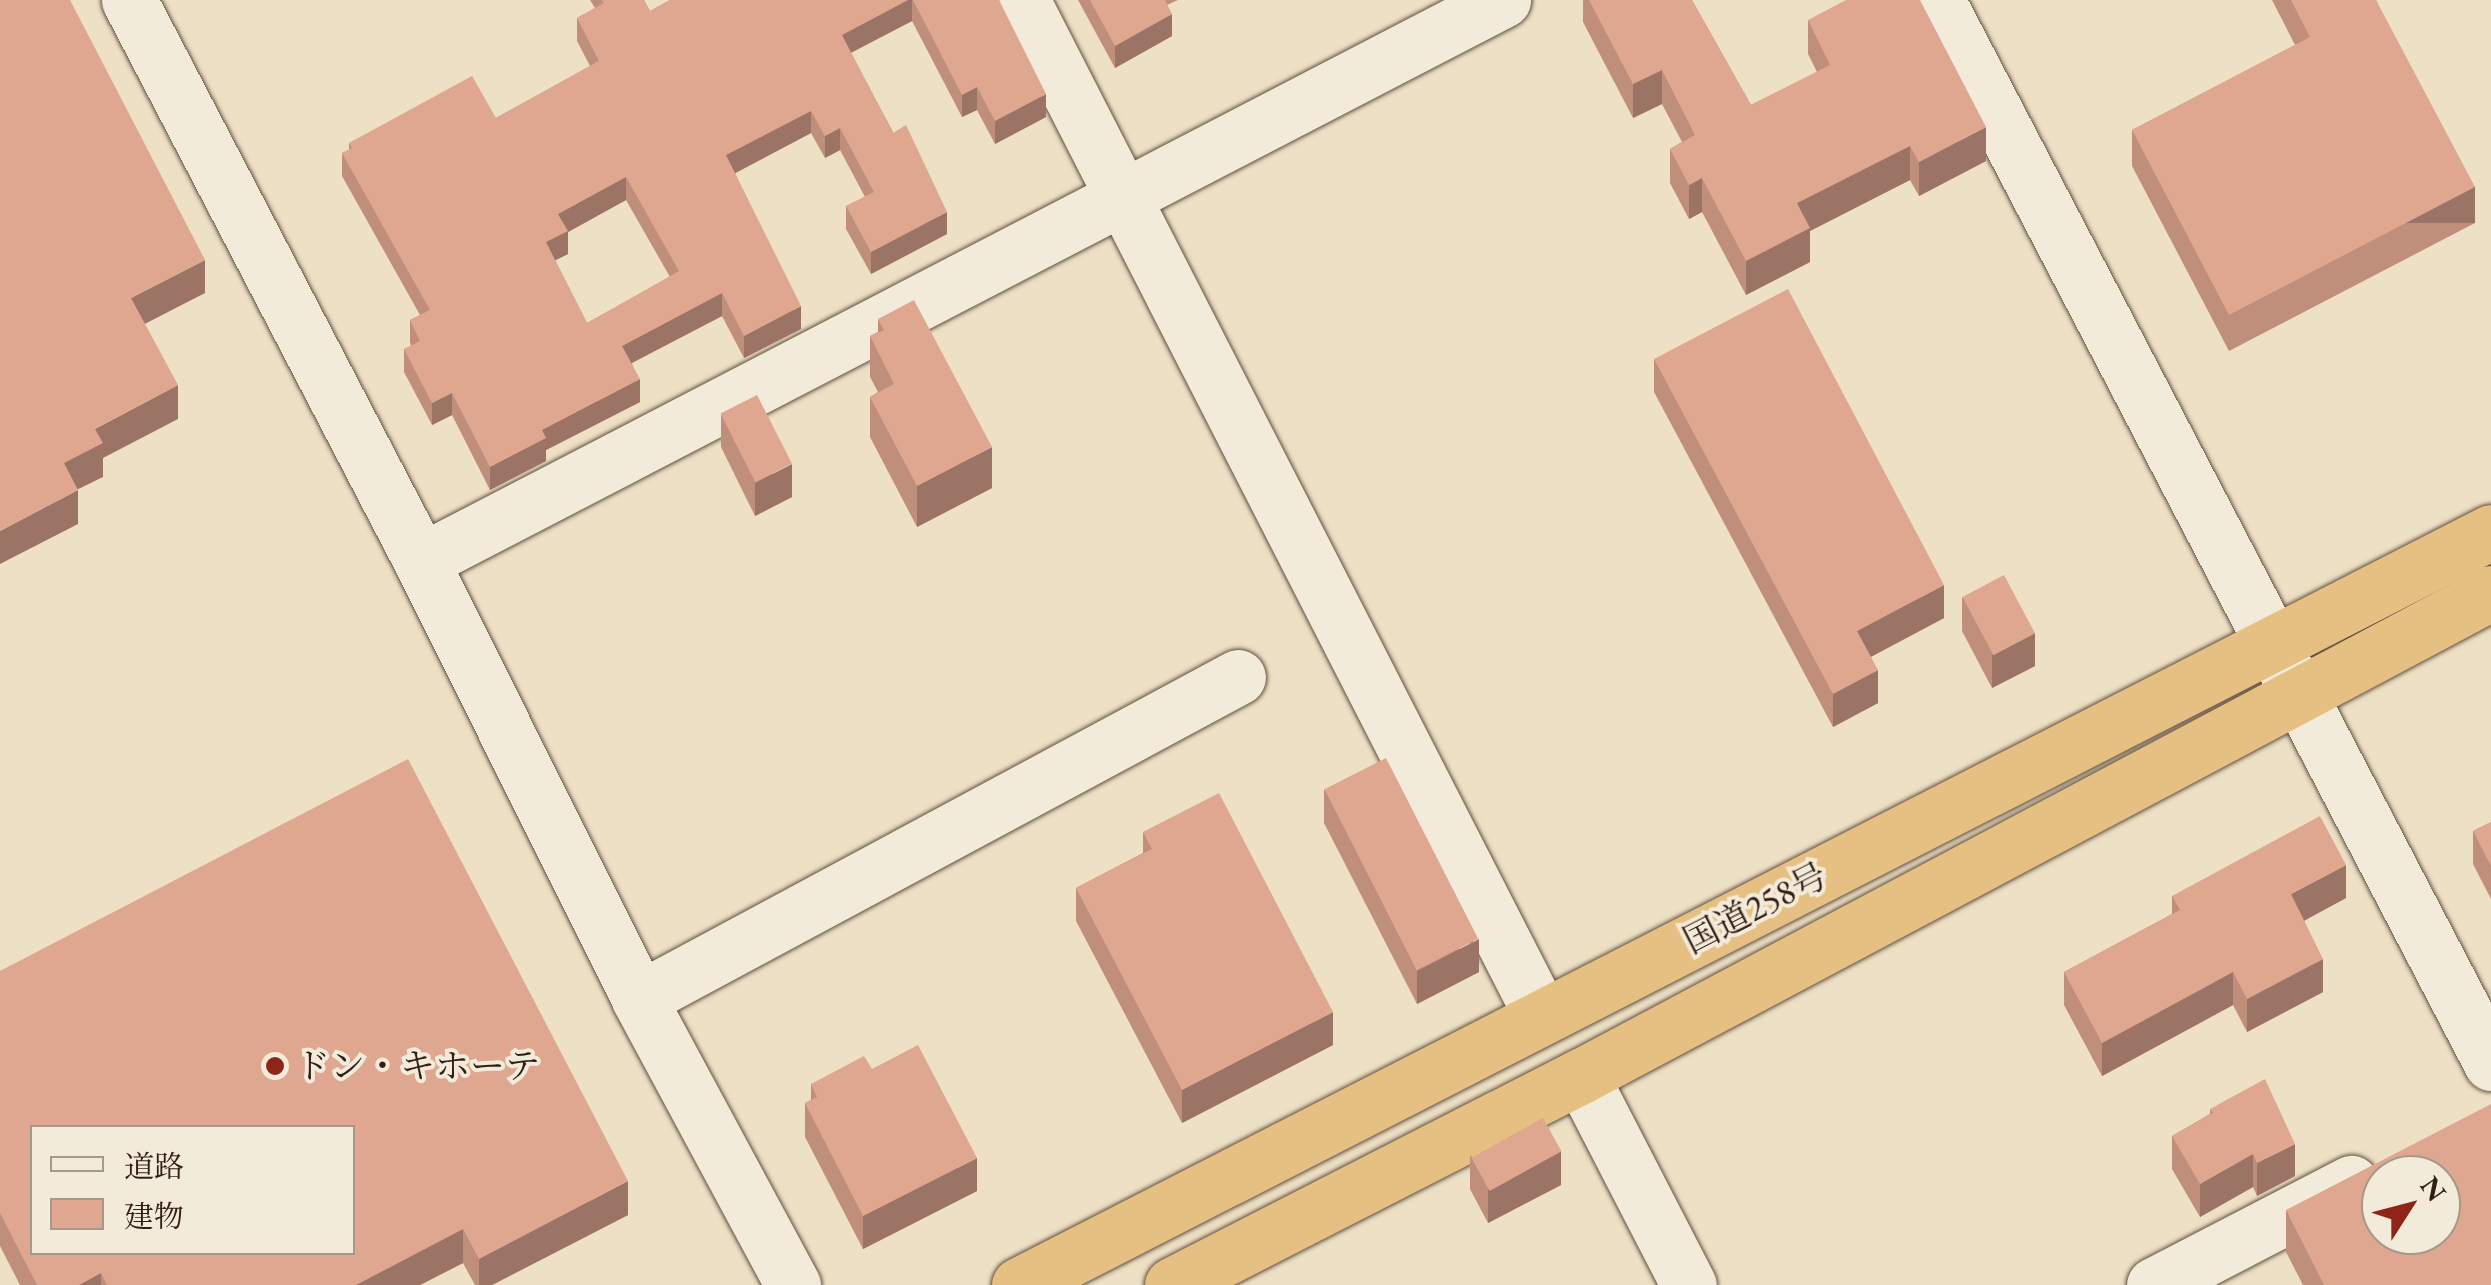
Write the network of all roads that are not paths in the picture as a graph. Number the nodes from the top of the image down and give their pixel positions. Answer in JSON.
{"nodes":[{"id":1,"x":129,"y":0,"type":"edge"},
{"id":2,"x":1022,"y":0,"type":"edge"},
{"id":3,"x":1503,"y":0,"type":"edge"},
{"id":4,"x":1937,"y":0,"type":"edge"},
{"id":5,"x":1124,"y":197,"type":"junction"},
{"id":6,"x":2491,"y":532,"type":"edge"},
{"id":7,"x":421,"y":561,"type":"junction"},
{"id":8,"x":2491,"y":593,"type":"edge"},
{"id":9,"x":2286,"y":669,"type":"junction"},
{"id":10,"x":1238,"y":677,"type":"dead end"},
{"id":11,"x":640,"y":999,"type":"junction"},
{"id":12,"x":1542,"y":1016,"type":"junction"},
{"id":13,"x":2491,"y":1063,"type":"edge"},
{"id":14,"x":1580,"y":1076,"type":"junction"},
{"id":15,"x":2361,"y":1177,"type":"edge"},
{"id":16,"x":793,"y":1285,"type":"edge"},
{"id":17,"x":1019,"y":1285,"type":"edge"},
{"id":18,"x":1172,"y":1285,"type":"edge"},
{"id":19,"x":1689,"y":1285,"type":"edge"},
{"id":20,"x":2154,"y":1285,"type":"edge"}],
"edges":[{"from":1,"to":7,"type":"street"},
{"from":2,"to":5,"type":"street"},
{"from":3,"to":5,"type":"street"},
{"from":4,"to":9,"type":"street"},
{"from":5,"to":7,"type":"street"},
{"from":5,"to":12,"type":"street"},
{"from":6,"to":9,"type":"highway","name":"国道258号"},
{"from":7,"to":11,"type":"street"},
{"from":8,"to":9,"type":"highway","name":"国道258号"},
{"from":9,"to":12,"type":"highway","name":"国道258号"},
{"from":9,"to":13,"type":"street"},
{"from":9,"to":14,"type":"highway","name":"国道258号"},
{"from":10,"to":11,"type":"street"},
{"from":11,"to":16,"type":"street"},
{"from":12,"to":17,"type":"highway","name":"国道258号"},
{"from":14,"to":18,"type":"highway","name":"国道258号"},
{"from":14,"to":19,"type":"street"},
{"from":15,"to":20,"type":"street"}]}
